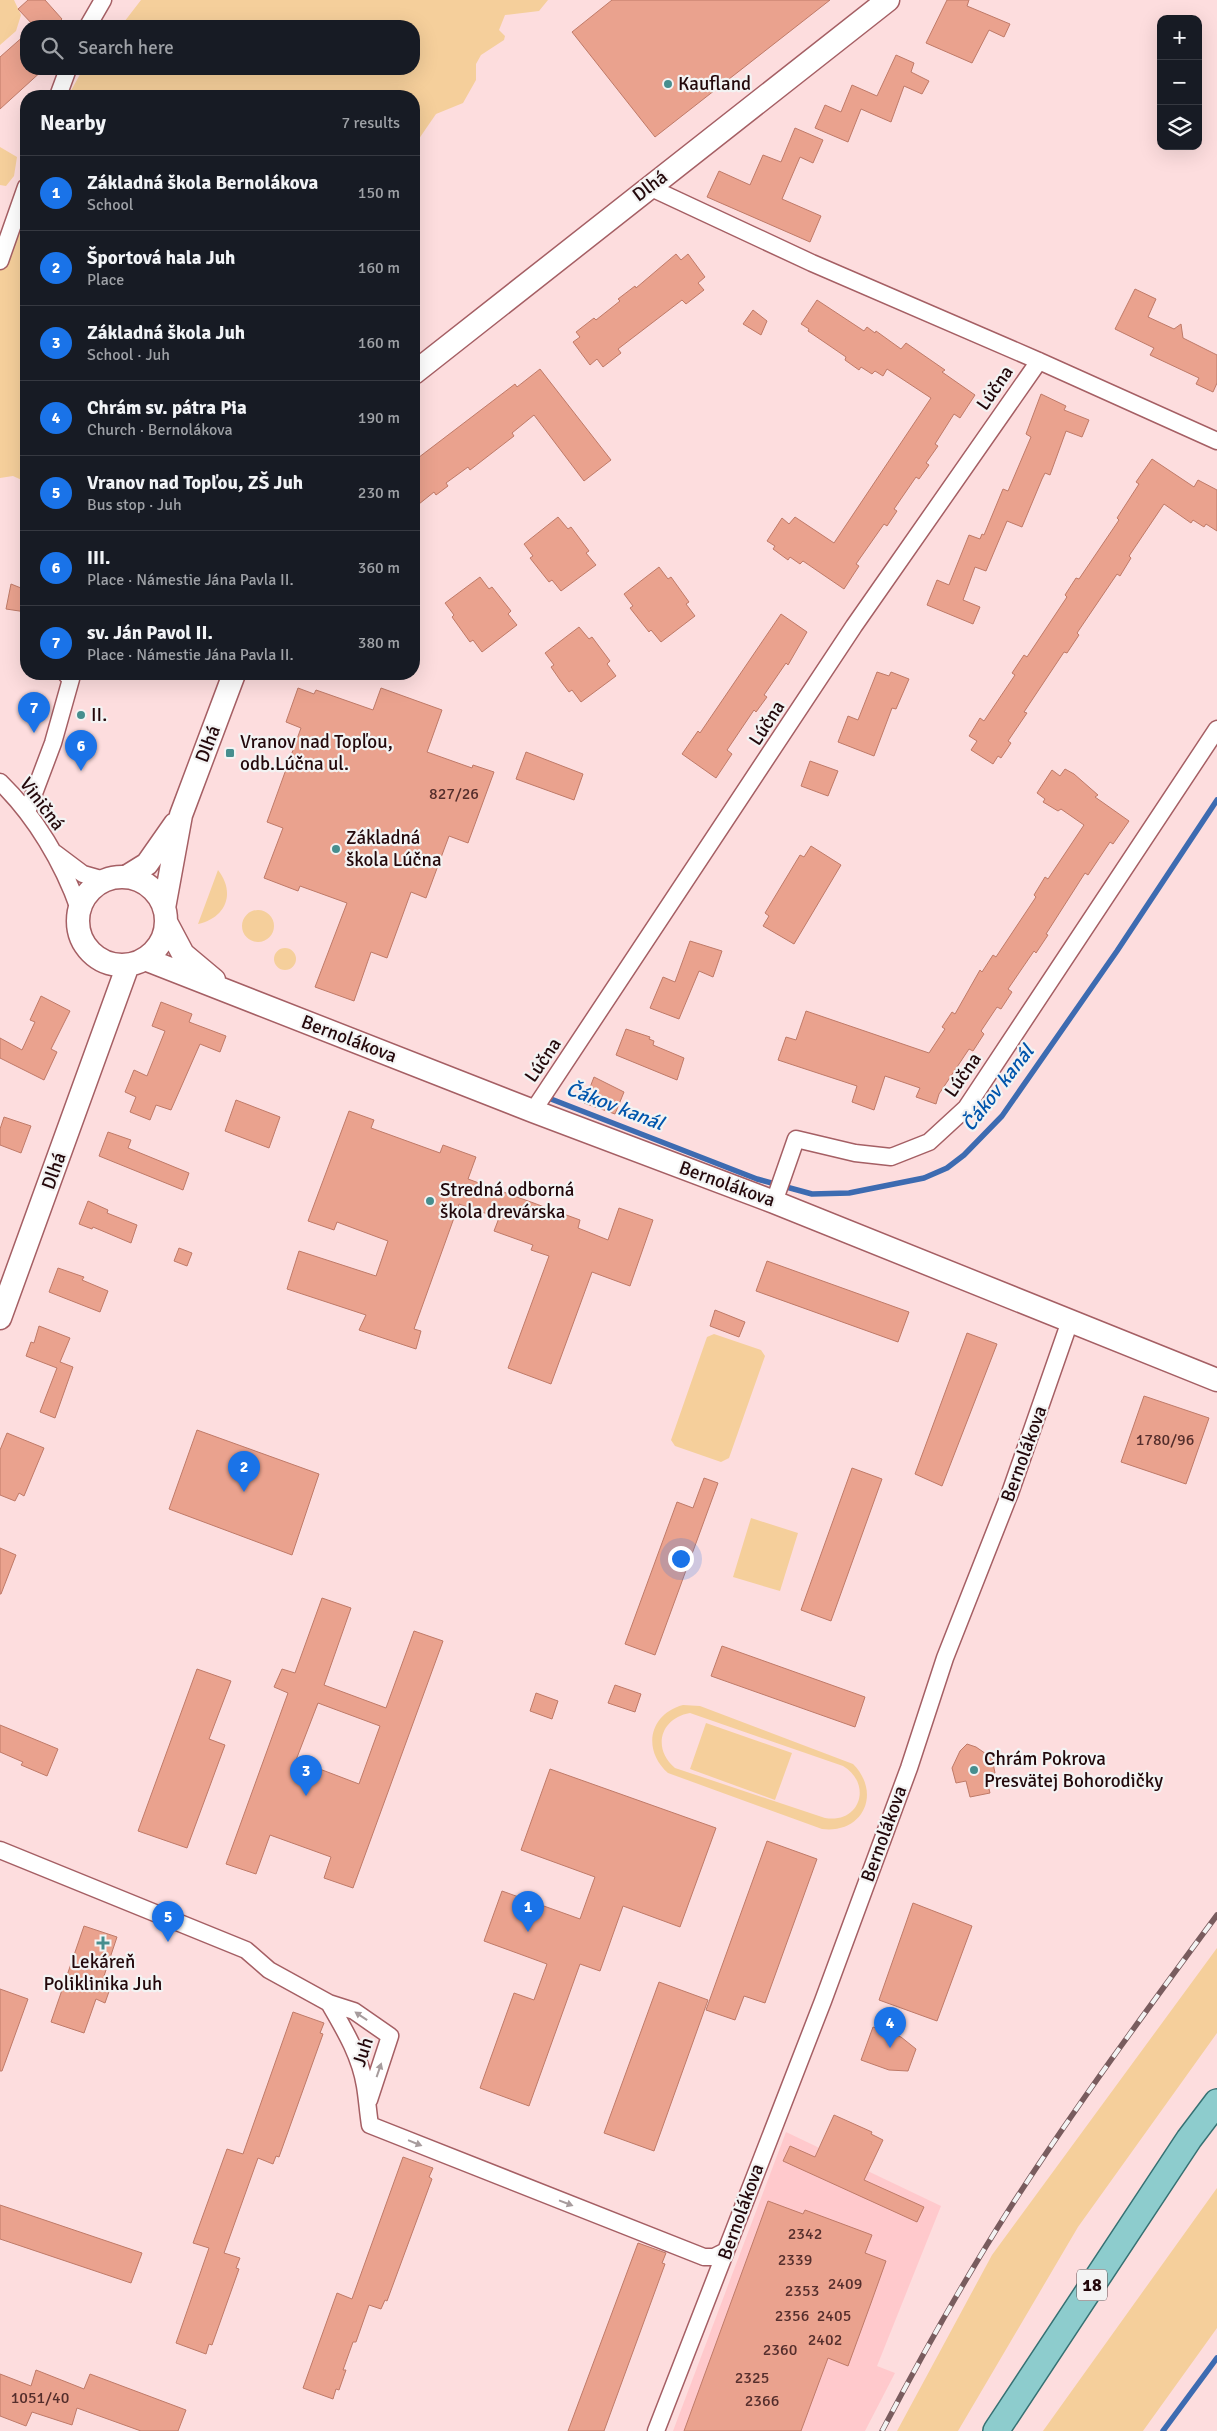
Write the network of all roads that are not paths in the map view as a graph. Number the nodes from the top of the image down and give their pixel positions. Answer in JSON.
{"nodes":[{"id":1,"x":103,"y":0,"type":"edge"},
{"id":2,"x":888,"y":0,"type":"edge"},
{"id":3,"x":91,"y":20,"type":"edge"},
{"id":4,"x":66,"y":75,"type":"edge"},
{"id":5,"x":60,"y":90,"type":"edge"},
{"id":6,"x":648,"y":187,"type":"junction"},
{"id":7,"x":20,"y":204,"type":"edge"},
{"id":8,"x":0,"y":261,"type":"edge"},
{"id":9,"x":1039,"y":360,"type":"junction"},
{"id":10,"x":420,"y":368,"type":"edge"},
{"id":11,"x":1217,"y":441,"type":"edge"},
{"id":12,"x":71,"y":680,"type":"edge"},
{"id":13,"x":232,"y":680,"type":"edge"},
{"id":14,"x":1217,"y":729,"type":"edge"},
{"id":15,"x":0,"y":782,"type":"edge"},
{"id":16,"x":28,"y":812,"type":"junction"},
{"id":17,"x":181,"y":814,"type":"junction"},
{"id":18,"x":51,"y":851,"type":"junction"},
{"id":19,"x":126,"y":877,"type":"junction"},
{"id":20,"x":104,"y":880,"type":"junction"},
{"id":21,"x":79,"y":909,"type":"junction"},
{"id":22,"x":165,"y":915,"type":"junction"},
{"id":23,"x":96,"y":958,"type":"junction"},
{"id":24,"x":136,"y":962,"type":"junction"},
{"id":25,"x":228,"y":992,"type":"junction"},
{"id":26,"x":107,"y":1025,"type":"junction"},
{"id":27,"x":533,"y":1111,"type":"junction"},
{"id":28,"x":774,"y":1202,"type":"junction"},
{"id":29,"x":0,"y":1318,"type":"edge"},
{"id":30,"x":1070,"y":1321,"type":"junction"},
{"id":31,"x":1217,"y":1380,"type":"edge"},
{"id":32,"x":0,"y":1850,"type":"edge"},
{"id":33,"x":329,"y":2003,"type":"junction"},
{"id":34,"x":1217,"y":2102,"type":"edge"},
{"id":35,"x":367,"y":2104,"type":"junction"},
{"id":36,"x":726,"y":2251,"type":"junction"},
{"id":37,"x":704,"y":2257,"type":"junction"},
{"id":38,"x":716,"y":2277,"type":"junction"},
{"id":39,"x":656,"y":2431,"type":"edge"},
{"id":40,"x":996,"y":2431,"type":"edge"}],
"edges":[{"from":1,"to":3,"type":"street"},
{"from":2,"to":6,"type":"street","name":"Dlhá"},
{"from":4,"to":5,"type":"street"},
{"from":6,"to":9,"type":"street","name":"Lúčna"},
{"from":6,"to":10,"type":"street","name":"Dlhá"},
{"from":7,"to":8,"type":"street"},
{"from":9,"to":11,"type":"street","name":"Lúčna"},
{"from":9,"to":27,"type":"street","name":"Lúčna"},
{"from":12,"to":16,"type":"street"},
{"from":13,"to":17,"type":"street","name":"Dlhá"},
{"from":14,"to":28,"type":"street","name":"Lúčna"},
{"from":15,"to":16,"type":"street","name":"Viničná"},
{"from":16,"to":18,"type":"street","name":"Viničná"},
{"from":17,"to":19,"type":"street"},
{"from":17,"to":22,"type":"street"},
{"from":18,"to":20,"type":"street"},
{"from":18,"to":21,"type":"street","name":"Viničná"},
{"from":19,"to":20,"type":"street"},
{"from":19,"to":22,"type":"street"},
{"from":20,"to":21,"type":"street"},
{"from":21,"to":23,"type":"street"},
{"from":22,"to":24,"type":"street"},
{"from":22,"to":25,"type":"street"},
{"from":23,"to":24,"type":"street"},
{"from":23,"to":26,"type":"street"},
{"from":24,"to":25,"type":"street","name":"Bernolákova"},
{"from":24,"to":26,"type":"street","name":"Dlhá"},
{"from":25,"to":27,"type":"street","name":"Bernolákova"},
{"from":26,"to":29,"type":"street","name":"Dlhá"},
{"from":27,"to":28,"type":"street","name":"Bernolákova"},
{"from":28,"to":30,"type":"street","name":"Bernolákova"},
{"from":30,"to":31,"type":"street"},
{"from":30,"to":36,"type":"street","name":"Bernolákova"},
{"from":32,"to":33,"type":"street","name":"Juh"},
{"from":33,"to":35,"type":"street"},
{"from":35,"to":33,"type":"street","name":"Juh","one_way":true},
{"from":34,"to":40,"type":"main road","number":"18"},
{"from":35,"to":37,"type":"street","name":"Juh","one_way":true},
{"from":36,"to":37,"type":"street"},
{"from":36,"to":38,"type":"street","name":"Bernolákova"},
{"from":37,"to":38,"type":"street"},
{"from":38,"to":39,"type":"street","name":"Bernolákova"}]}
